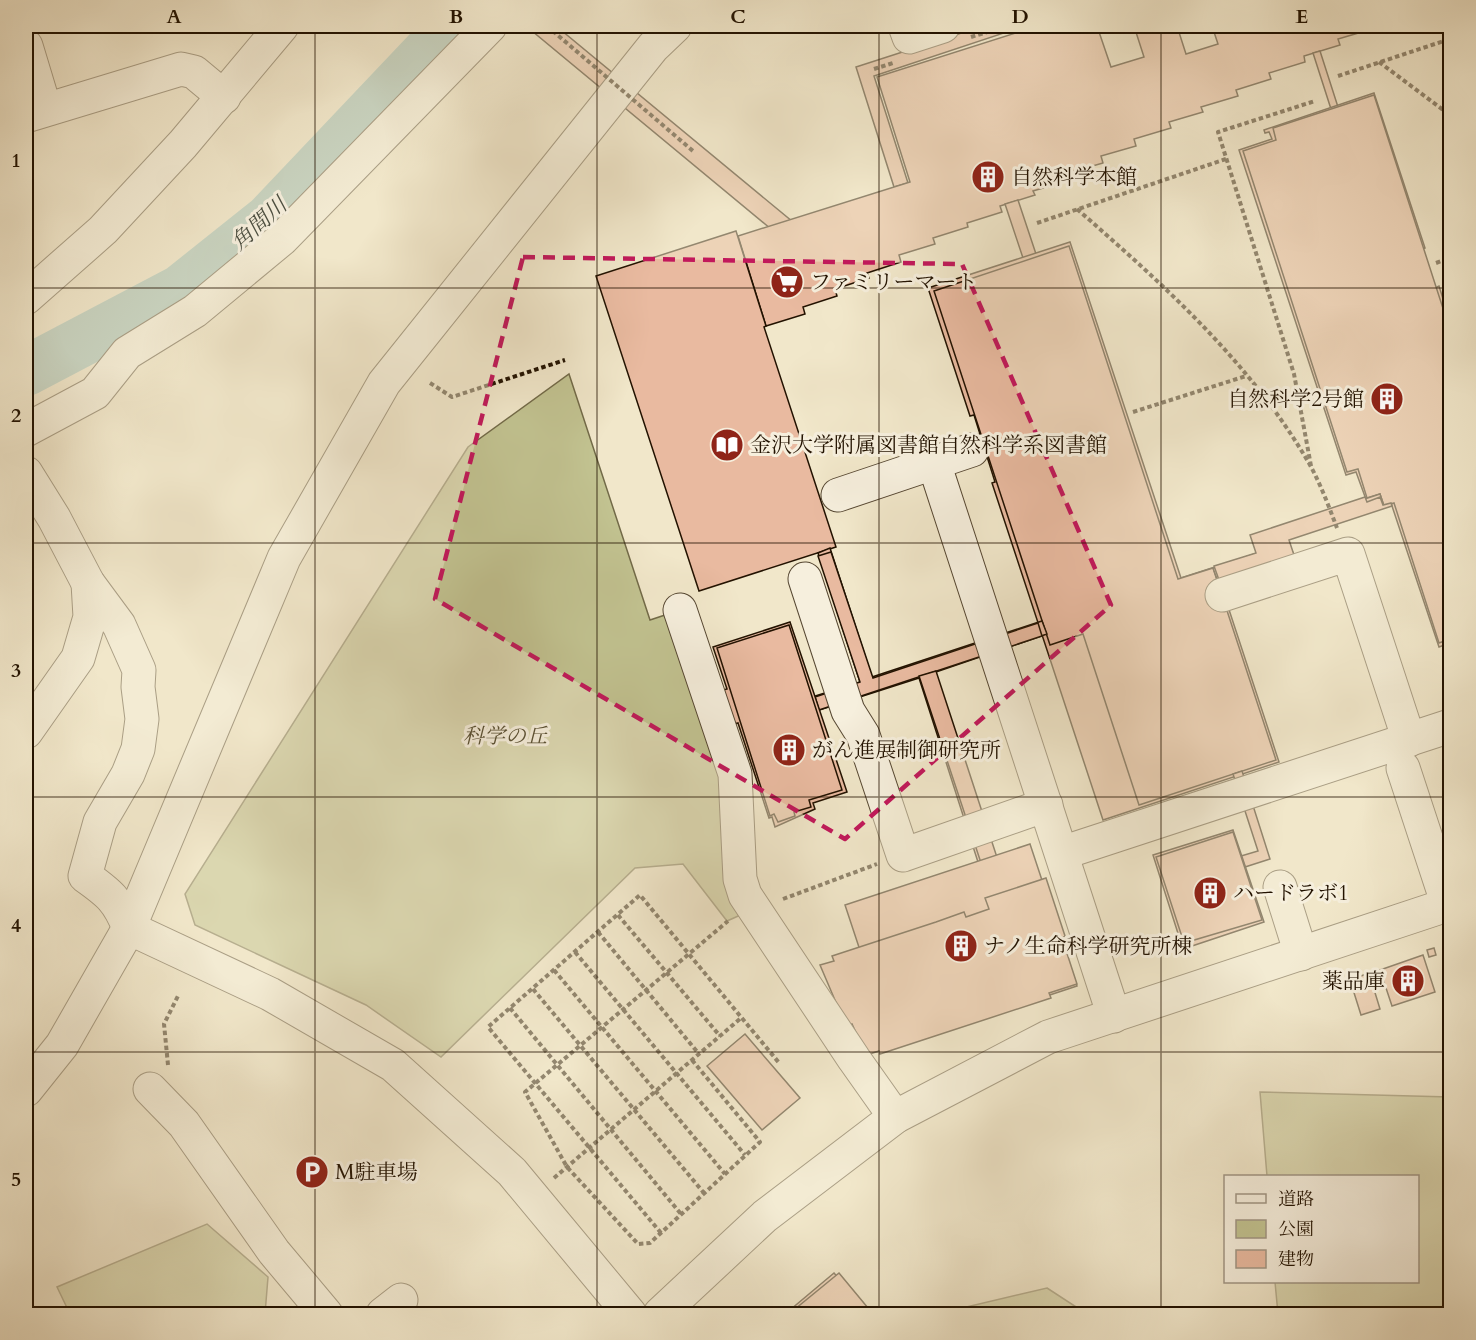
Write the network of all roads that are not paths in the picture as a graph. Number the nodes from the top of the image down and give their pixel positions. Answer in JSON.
{"nodes":[{"id":1,"x":282,"y":26,"type":"edge"},
{"id":2,"x":490,"y":26,"type":"edge"},
{"id":3,"x":675,"y":26,"type":"edge"},
{"id":4,"x":905,"y":26,"type":"edge"},
{"id":5,"x":943,"y":26,"type":"edge"},
{"id":6,"x":26,"y":46,"type":"edge"},
{"id":7,"x":224,"y":97,"type":"junction"},
{"id":8,"x":35,"y":112,"type":"edge"},
{"id":9,"x":26,"y":298,"type":"edge"},
{"id":10,"x":26,"y":430,"type":"edge"},
{"id":11,"x":972,"y":450,"type":"dead end"},
{"id":12,"x":934,"y":463,"type":"junction"},
{"id":13,"x":26,"y":473,"type":"edge"},
{"id":14,"x":838,"y":495,"type":"dead end"},
{"id":15,"x":805,"y":579,"type":"dead end"},
{"id":16,"x":88,"y":584,"type":"junction"},
{"id":17,"x":1222,"y":595,"type":"dead end"},
{"id":18,"x":680,"y":610,"type":"dead end"},
{"id":19,"x":1450,"y":726,"type":"edge"},
{"id":20,"x":26,"y":732,"type":"edge"},
{"id":21,"x":1406,"y":754,"type":"junction"},
{"id":22,"x":1046,"y":805,"type":"junction"},
{"id":23,"x":1062,"y":853,"type":"junction"},
{"id":24,"x":1280,"y":887,"type":"dead end"},
{"id":25,"x":1449,"y":904,"type":"edge"},
{"id":26,"x":129,"y":928,"type":"junction"},
{"id":27,"x":1301,"y":954,"type":"junction"},
{"id":28,"x":1114,"y":1016,"type":"junction"},
{"id":29,"x":159,"y":1077,"type":"road end"},
{"id":30,"x":26,"y":1090,"type":"edge"},
{"id":31,"x":895,"y":1117,"type":"junction"},
{"id":32,"x":326,"y":1314,"type":"edge"},
{"id":33,"x":630,"y":1314,"type":"edge"},
{"id":34,"x":660,"y":1314,"type":"edge"}],
"edges":[{"from":1,"to":7,"type":"street"},
{"from":2,"to":10,"type":"street"},
{"from":3,"to":26,"type":"street"},
{"from":4,"to":5,"type":"street"},
{"from":6,"to":8,"type":"street"},
{"from":7,"to":8,"type":"street"},
{"from":7,"to":9,"type":"street"},
{"from":11,"to":12,"type":"street"},
{"from":12,"to":14,"type":"street"},
{"from":12,"to":22,"type":"street"},
{"from":13,"to":16,"type":"street"},
{"from":15,"to":22,"type":"street"},
{"from":16,"to":20,"type":"street"},
{"from":16,"to":26,"type":"street"},
{"from":17,"to":21,"type":"street"},
{"from":18,"to":31,"type":"street"},
{"from":19,"to":21,"type":"street"},
{"from":21,"to":23,"type":"street"},
{"from":21,"to":25,"type":"street"},
{"from":22,"to":23,"type":"street"},
{"from":23,"to":28,"type":"street"},
{"from":24,"to":27,"type":"street"},
{"from":25,"to":27,"type":"street"},
{"from":26,"to":30,"type":"street"},
{"from":26,"to":33,"type":"street"},
{"from":27,"to":28,"type":"street"},
{"from":28,"to":31,"type":"street"},
{"from":29,"to":32,"type":"street"},
{"from":31,"to":34,"type":"street"}]}
